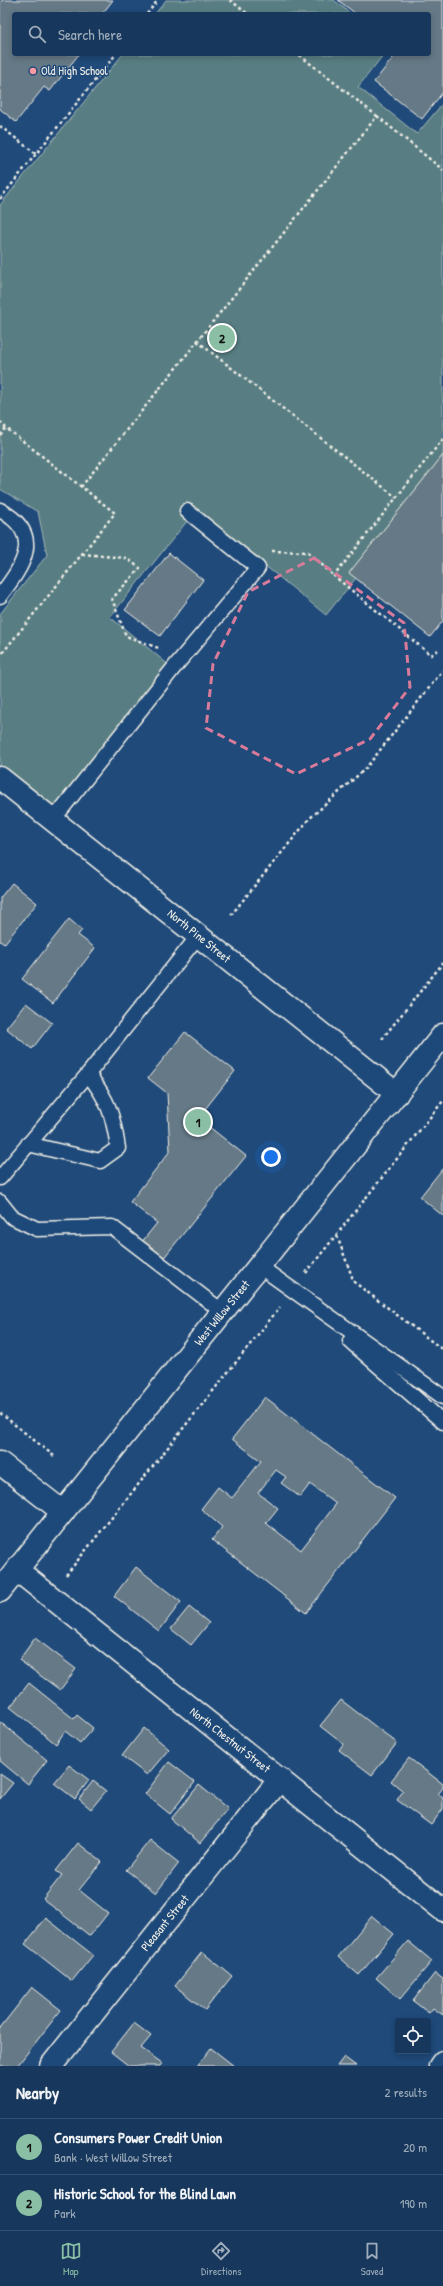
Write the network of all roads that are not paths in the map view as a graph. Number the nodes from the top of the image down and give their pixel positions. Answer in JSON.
{"nodes":[{"id":1,"x":0,"y":510,"type":"edge"},
{"id":2,"x":187,"y":511,"type":"dead end"},
{"id":3,"x":0,"y":596,"type":"edge"},
{"id":4,"x":0,"y":778,"type":"edge"},
{"id":5,"x":53,"y":820,"type":"junction"},
{"id":6,"x":199,"y":935,"type":"junction"},
{"id":7,"x":443,"y":1035,"type":"edge"},
{"id":8,"x":88,"y":1074,"type":"junction"},
{"id":9,"x":397,"y":1094,"type":"junction"},
{"id":10,"x":28,"y":1144,"type":"junction"},
{"id":11,"x":0,"y":1178,"type":"edge"},
{"id":12,"x":0,"y":1202,"type":"edge"},
{"id":13,"x":260,"y":1266,"type":"junction"},
{"id":14,"x":292,"y":1291,"type":"junction"},
{"id":15,"x":223,"y":1312,"type":"junction"},
{"id":16,"x":443,"y":1397,"type":"edge"},
{"id":17,"x":443,"y":1422,"type":"edge"},
{"id":18,"x":0,"y":1463,"type":"edge"},
{"id":19,"x":63,"y":1512,"type":"junction"},
{"id":20,"x":17,"y":1570,"type":"junction"},
{"id":21,"x":0,"y":1591,"type":"edge"},
{"id":22,"x":280,"y":1779,"type":"junction"},
{"id":23,"x":443,"y":1910,"type":"edge"},
{"id":24,"x":443,"y":2062,"type":"edge"},
{"id":25,"x":51,"y":2066,"type":"edge"},
{"id":26,"x":440,"y":2066,"type":"edge"}],
"edges":[{"from":1,"to":3,"type":"lane"},
{"from":2,"to":5,"type":"lane"},
{"from":4,"to":5,"type":"street","name":"North Pine Street"},
{"from":5,"to":6,"type":"street","name":"North Pine Street"},
{"from":6,"to":8,"type":"lane"},
{"from":6,"to":9,"type":"street","name":"North Pine Street"},
{"from":7,"to":9,"type":"street","name":"West Willow Street"},
{"from":8,"to":10,"type":"lane"},
{"from":8,"to":10,"type":"lane"},
{"from":9,"to":13,"type":"street","name":"West Willow Street"},
{"from":10,"to":11,"type":"lane"},
{"from":12,"to":15,"type":"lane"},
{"from":13,"to":14,"type":"lane"},
{"from":13,"to":15,"type":"street","name":"West Willow Street"},
{"from":14,"to":16,"type":"lane"},
{"from":14,"to":17,"type":"lane"},
{"from":15,"to":19,"type":"street","name":"West Willow Street"},
{"from":18,"to":19,"type":"street"},
{"from":19,"to":20,"type":"street","name":"West Willow Street"},
{"from":20,"to":21,"type":"street","name":"West Willow Street"},
{"from":20,"to":22,"type":"street","name":"North Chestnut Street"},
{"from":22,"to":23,"type":"street","name":"North Chestnut Street"},
{"from":22,"to":25,"type":"street","name":"Pleasant Street"},
{"from":24,"to":26,"type":"street"}]}
